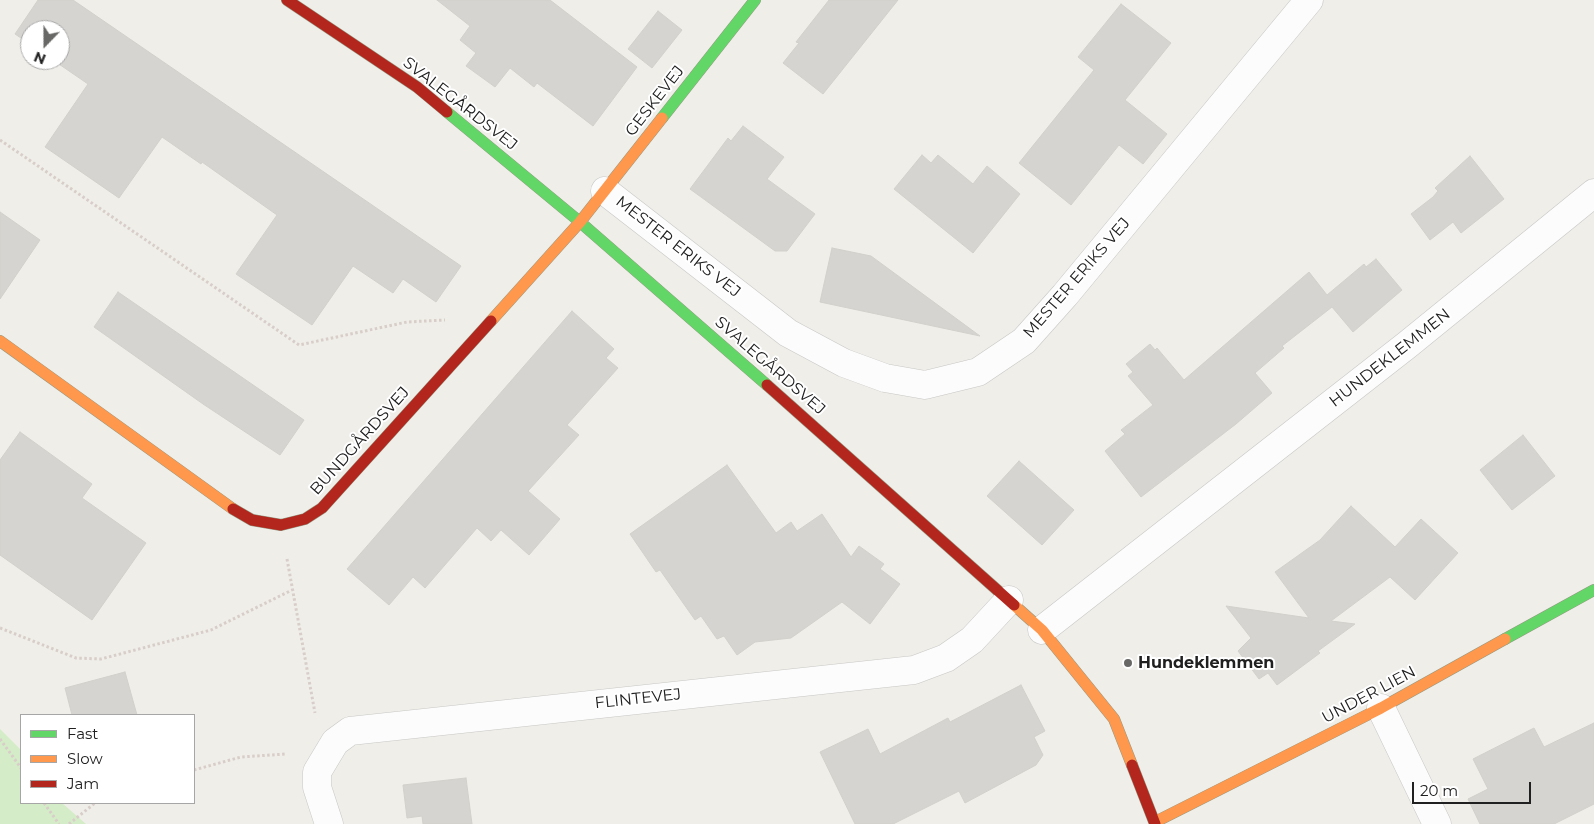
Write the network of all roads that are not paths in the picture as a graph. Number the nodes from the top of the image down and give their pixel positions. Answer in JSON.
{"nodes":[{"id":1,"x":287,"y":0,"type":"edge"},
{"id":2,"x":755,"y":0,"type":"edge"},
{"id":3,"x":1309,"y":0,"type":"edge"},
{"id":4,"x":605,"y":191,"type":"junction"},
{"id":5,"x":1594,"y":193,"type":"edge"},
{"id":6,"x":580,"y":222,"type":"junction"},
{"id":7,"x":0,"y":341,"type":"edge"},
{"id":8,"x":1594,"y":590,"type":"edge"},
{"id":9,"x":1009,"y":600,"type":"junction"},
{"id":10,"x":1042,"y":630,"type":"junction"},
{"id":11,"x":1381,"y":708,"type":"junction"},
{"id":12,"x":1155,"y":823,"type":"edge"},
{"id":13,"x":329,"y":824,"type":"edge"},
{"id":14,"x":1437,"y":824,"type":"edge"}],
"edges":[{"from":1,"to":6,"type":"street","name":"SVALEGÅRDSVEJ"},
{"from":2,"to":4,"type":"street","name":"GESKEVEJ"},
{"from":3,"to":4,"type":"street","name":"MESTER ERIKS VEJ"},
{"from":4,"to":6,"type":"street","name":"GESKEVEJ"},
{"from":5,"to":10,"type":"street","name":"HUNDEKLEMMEN"},
{"from":6,"to":7,"type":"street","name":"BUNDGÅRDSVEJ"},
{"from":6,"to":9,"type":"street","name":"SVALEGÅRDSVEJ"},
{"from":8,"to":11,"type":"street","name":"UNDER LIEN"},
{"from":9,"to":10,"type":"street","name":"SVALEGÅRDSVEJ"},
{"from":9,"to":13,"type":"street","name":"FLINTEVEJ"},
{"from":10,"to":12,"type":"street","name":"SVALEGÅRDSVEJ"},
{"from":11,"to":12,"type":"street","name":"UNDER LIEN"},
{"from":11,"to":14,"type":"street"}]}
